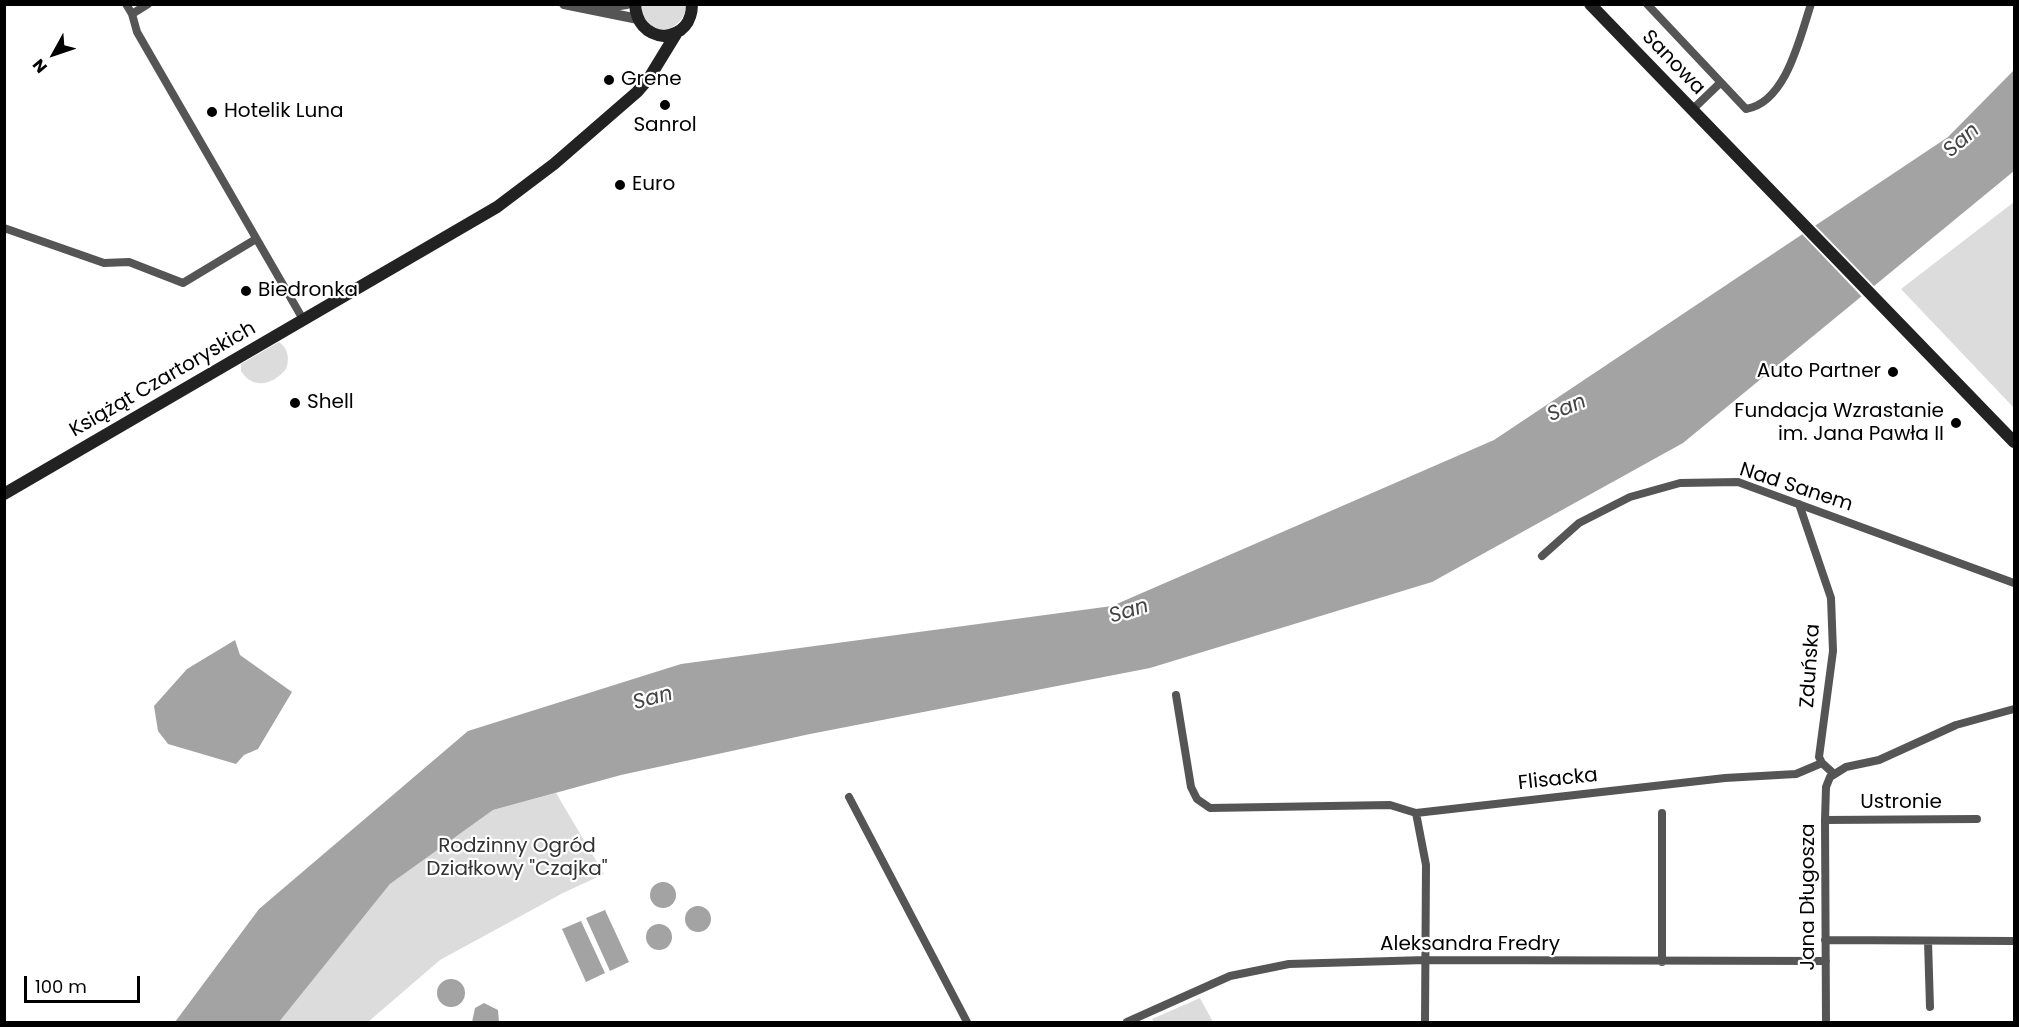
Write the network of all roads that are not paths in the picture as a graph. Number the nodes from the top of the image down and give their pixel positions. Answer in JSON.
{"nodes":[{"id":1,"x":126,"y":4,"type":"edge"},
{"id":2,"x":148,"y":4,"type":"edge"},
{"id":3,"x":564,"y":4,"type":"edge"},
{"id":4,"x":627,"y":4,"type":"edge"},
{"id":5,"x":635,"y":4,"type":"edge"},
{"id":6,"x":692,"y":4,"type":"edge"},
{"id":7,"x":1590,"y":4,"type":"edge"},
{"id":8,"x":1647,"y":4,"type":"edge"},
{"id":9,"x":1810,"y":4,"type":"edge"},
{"id":10,"x":584,"y":10,"type":"junction"},
{"id":11,"x":132,"y":14,"type":"junction"},
{"id":12,"x":638,"y":19,"type":"junction"},
{"id":13,"x":651,"y":33,"type":"junction"},
{"id":14,"x":676,"y":33,"type":"junction"},
{"id":15,"x":657,"y":66,"type":"junction"},
{"id":16,"x":1719,"y":84,"type":"junction"},
{"id":17,"x":1692,"y":110,"type":"junction"},
{"id":18,"x":4,"y":228,"type":"edge"},
{"id":19,"x":256,"y":239,"type":"junction"},
{"id":20,"x":304,"y":321,"type":"junction"},
{"id":21,"x":2014,"y":442,"type":"edge"},
{"id":22,"x":4,"y":494,"type":"edge"},
{"id":23,"x":1799,"y":504,"type":"junction"},
{"id":24,"x":1542,"y":556,"type":"dead end"},
{"id":25,"x":2014,"y":583,"type":"edge"},
{"id":26,"x":1176,"y":695,"type":"dead end"},
{"id":27,"x":2014,"y":709,"type":"edge"},
{"id":28,"x":1822,"y":763,"type":"junction"},
{"id":29,"x":1833,"y":773,"type":"junction"},
{"id":30,"x":849,"y":797,"type":"dead end"},
{"id":31,"x":1416,"y":813,"type":"junction"},
{"id":32,"x":1662,"y":813,"type":"dead end"},
{"id":33,"x":1977,"y":819,"type":"dead end"},
{"id":34,"x":1825,"y":820,"type":"junction"},
{"id":35,"x":1825,"y":940,"type":"junction"},
{"id":36,"x":1928,"y":941,"type":"junction"},
{"id":37,"x":2014,"y":941,"type":"edge"},
{"id":38,"x":1426,"y":960,"type":"junction"},
{"id":39,"x":1826,"y":961,"type":"junction"},
{"id":40,"x":1662,"y":962,"type":"junction"},
{"id":41,"x":1930,"y":1007,"type":"dead end"},
{"id":42,"x":967,"y":1023,"type":"edge"},
{"id":43,"x":1127,"y":1023,"type":"edge"},
{"id":44,"x":1425,"y":1023,"type":"edge"},
{"id":45,"x":1826,"y":1023,"type":"edge"}],
"edges":[{"from":1,"to":11,"type":"street"},
{"from":2,"to":11,"type":"street"},
{"from":3,"to":10,"type":"street"},
{"from":4,"to":10,"type":"street"},
{"from":5,"to":12,"type":"main road"},
{"from":6,"to":14,"type":"main road","name":"Książąt Czartoryskich"},
{"from":7,"to":17,"type":"main road","name":"Sanowa"},
{"from":8,"to":16,"type":"street"},
{"from":9,"to":16,"type":"street"},
{"from":10,"to":12,"type":"street"},
{"from":11,"to":19,"type":"street"},
{"from":12,"to":13,"type":"main road"},
{"from":13,"to":14,"type":"main road"},
{"from":13,"to":15,"type":"main road"},
{"from":14,"to":15,"type":"main road","name":"Książąt Czartoryskich"},
{"from":15,"to":20,"type":"main road","name":"Książąt Czartoryskich"},
{"from":16,"to":17,"type":"street"},
{"from":17,"to":21,"type":"main road","name":"Sanowa"},
{"from":18,"to":19,"type":"street"},
{"from":19,"to":20,"type":"street"},
{"from":20,"to":22,"type":"main road","name":"Książąt Czartoryskich"},
{"from":23,"to":24,"type":"street","name":"Nad Sanem"},
{"from":23,"to":25,"type":"street","name":"Nad Sanem"},
{"from":23,"to":28,"type":"street","name":"Zduńska"},
{"from":26,"to":31,"type":"street","name":"Flisacka"},
{"from":27,"to":29,"type":"street"},
{"from":28,"to":29,"type":"street"},
{"from":28,"to":31,"type":"street","name":"Flisacka"},
{"from":29,"to":34,"type":"street","name":"Jana Długosza"},
{"from":30,"to":42,"type":"street"},
{"from":31,"to":38,"type":"street"},
{"from":32,"to":40,"type":"street"},
{"from":33,"to":34,"type":"street","name":"Ustronie"},
{"from":34,"to":35,"type":"street","name":"Jana Długosza"},
{"from":35,"to":36,"type":"street"},
{"from":35,"to":39,"type":"street","name":"Jana Długosza"},
{"from":36,"to":37,"type":"street"},
{"from":36,"to":41,"type":"street"},
{"from":38,"to":40,"type":"street","name":"Aleksandra Fredry"},
{"from":38,"to":43,"type":"street","name":"Aleksandra Fredry"},
{"from":38,"to":44,"type":"street"},
{"from":39,"to":40,"type":"street","name":"Aleksandra Fredry"},
{"from":39,"to":45,"type":"street","name":"Jana Długosza"}]}
